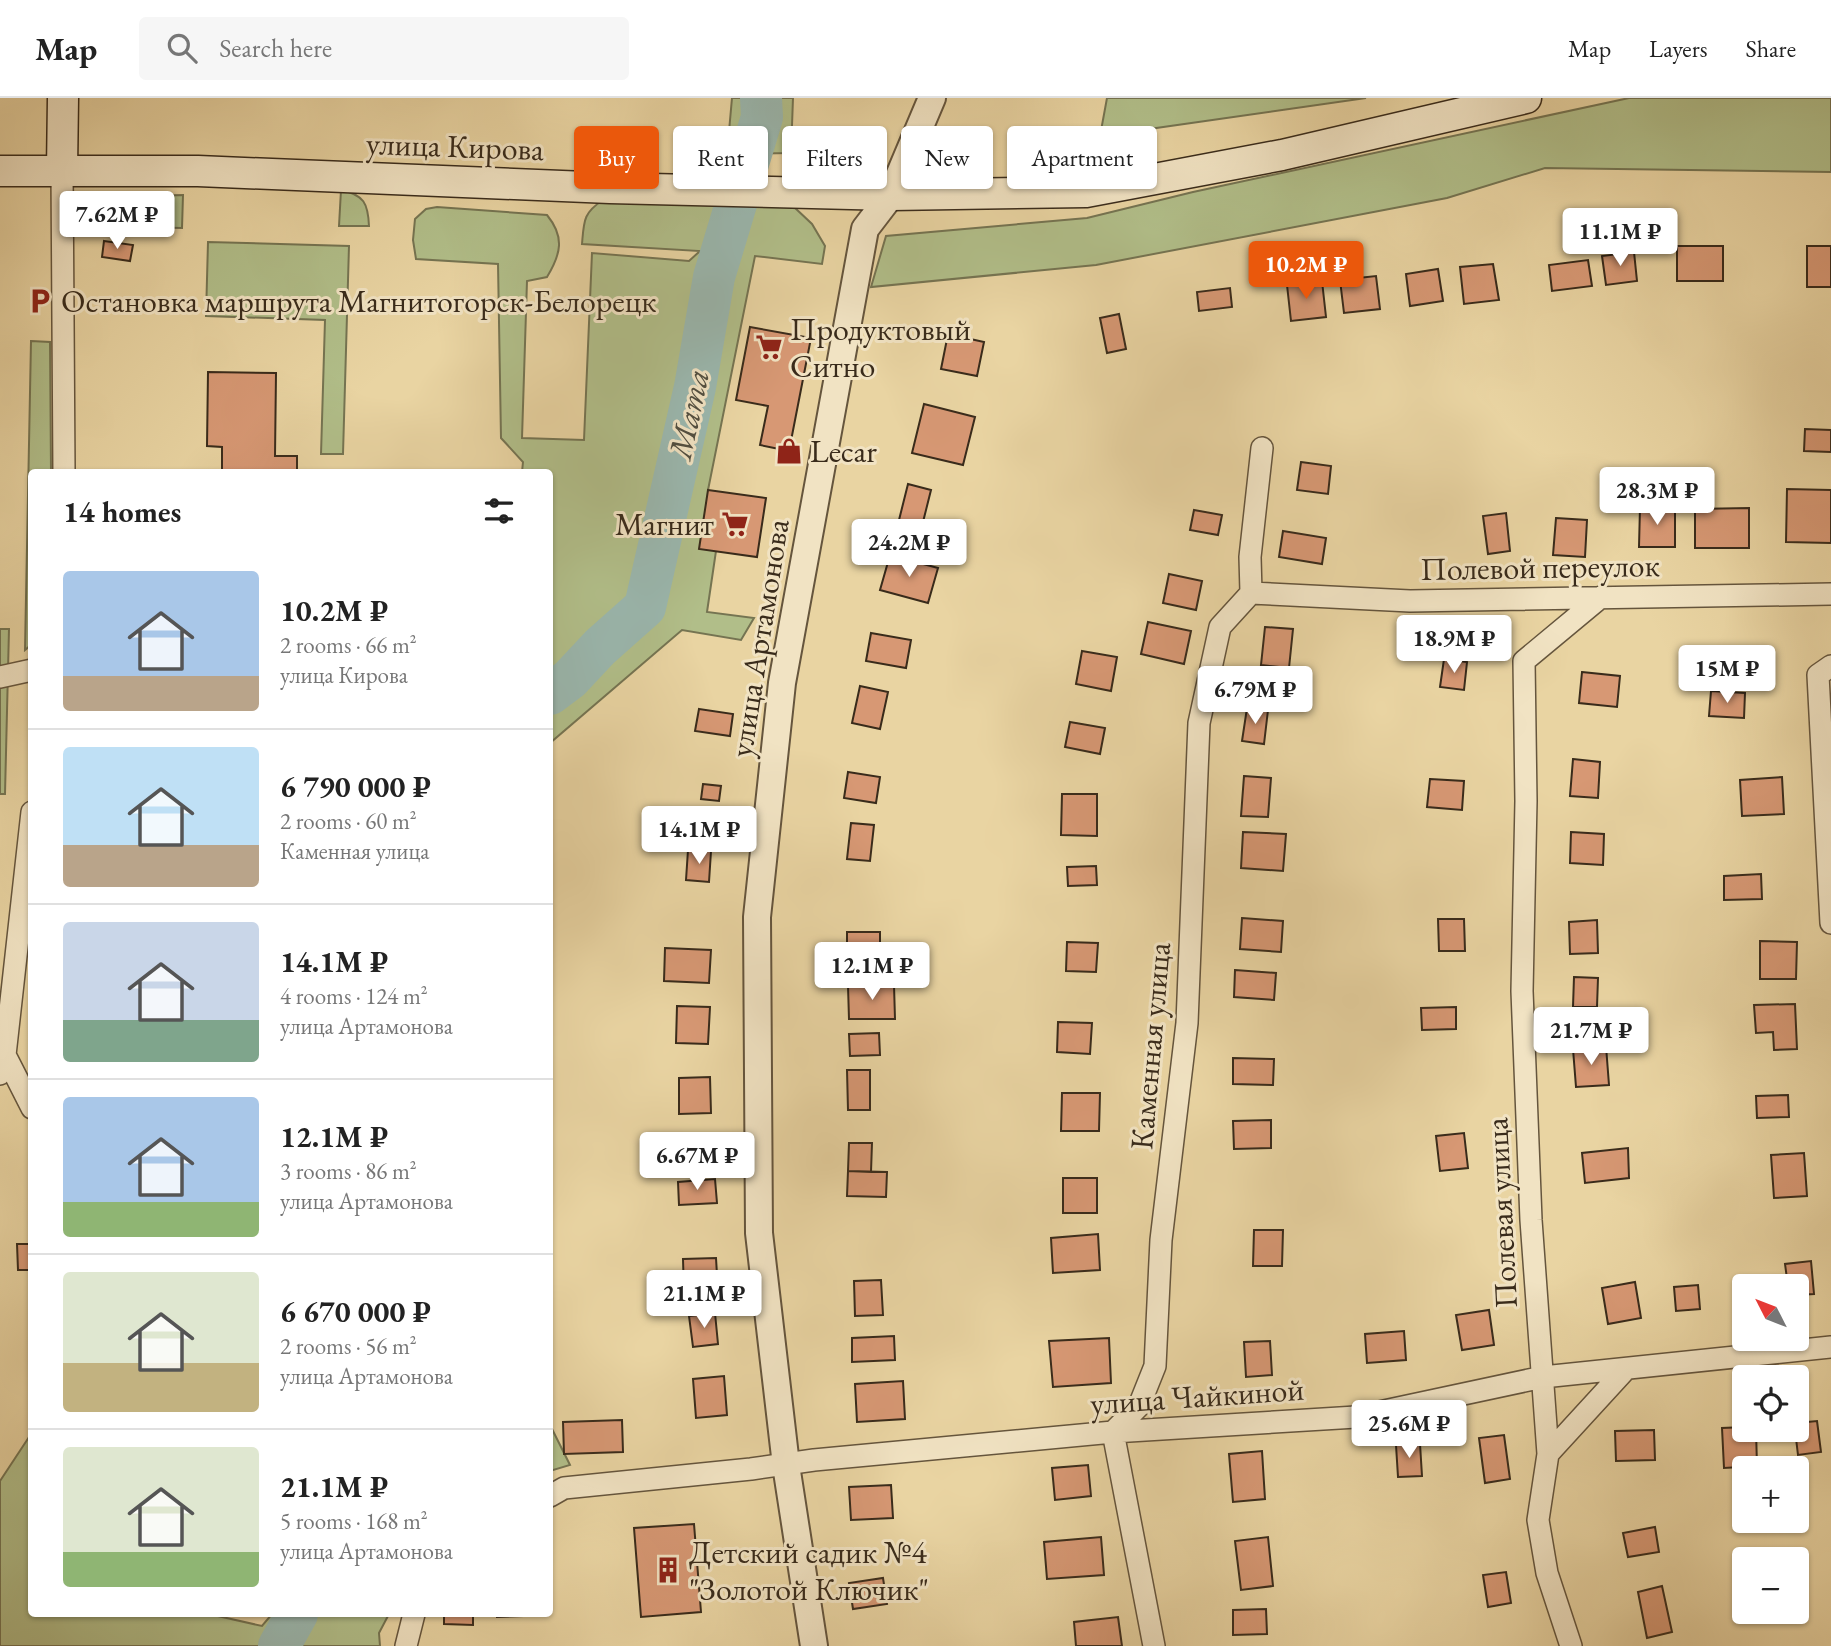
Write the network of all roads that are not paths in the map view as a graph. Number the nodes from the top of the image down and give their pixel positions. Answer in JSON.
{"nodes":[{"id":1,"x":63,"y":98,"type":"edge"},
{"id":2,"x":932,"y":98,"type":"edge"},
{"id":3,"x":1526,"y":98,"type":"edge"},
{"id":4,"x":62,"y":170,"type":"junction"},
{"id":5,"x":0,"y":171,"type":"edge"},
{"id":6,"x":891,"y":195,"type":"junction"},
{"id":7,"x":1262,"y":448,"type":"dead end"},
{"id":8,"x":64,"y":469,"type":"edge"},
{"id":9,"x":1251,"y":593,"type":"junction"},
{"id":10,"x":1831,"y":594,"type":"edge"},
{"id":11,"x":1601,"y":597,"type":"junction"},
{"id":12,"x":1831,"y":666,"type":"edge"},
{"id":13,"x":28,"y":671,"type":"edge"},
{"id":14,"x":0,"y":677,"type":"edge"},
{"id":15,"x":28,"y":846,"type":"edge"},
{"id":16,"x":1831,"y":923,"type":"edge"},
{"id":17,"x":2,"y":1065,"type":"edge"},
{"id":18,"x":28,"y":1102,"type":"edge"},
{"id":19,"x":1831,"y":1347,"type":"edge"},
{"id":20,"x":1625,"y":1370,"type":"junction"},
{"id":21,"x":1543,"y":1377,"type":"junction"},
{"id":22,"x":1113,"y":1432,"type":"junction"},
{"id":23,"x":1548,"y":1454,"type":"junction"},
{"id":24,"x":786,"y":1465,"type":"junction"},
{"id":25,"x":557,"y":1492,"type":"edge"},
{"id":26,"x":413,"y":1617,"type":"edge"},
{"id":27,"x":406,"y":1646,"type":"edge"},
{"id":28,"x":814,"y":1646,"type":"edge"},
{"id":29,"x":1154,"y":1646,"type":"edge"},
{"id":30,"x":1571,"y":1646,"type":"edge"}],
"edges":[{"from":1,"to":4,"type":"main road"},
{"from":2,"to":6,"type":"street","name":"улица Артамонова"},
{"from":3,"to":6,"type":"main road","name":"улица Кирова"},
{"from":4,"to":5,"type":"main road","name":"улица Кирова"},
{"from":4,"to":6,"type":"main road","name":"улица Кирова"},
{"from":4,"to":8,"type":"street"},
{"from":6,"to":24,"type":"street","name":"улица Артамонова"},
{"from":7,"to":9,"type":"street"},
{"from":9,"to":11,"type":"street","name":"Полевой переулок"},
{"from":9,"to":22,"type":"street","name":"Каменная улица"},
{"from":10,"to":11,"type":"street","name":"Полевой переулок"},
{"from":11,"to":21,"type":"street","name":"Полевая улица"},
{"from":12,"to":16,"type":"street"},
{"from":13,"to":14,"type":"street"},
{"from":15,"to":17,"type":"street"},
{"from":17,"to":18,"type":"street"},
{"from":19,"to":20,"type":"street","name":"улица Чайкиной"},
{"from":20,"to":21,"type":"street","name":"улица Чайкиной"},
{"from":20,"to":23,"type":"street"},
{"from":21,"to":22,"type":"street","name":"улица Чайкиной"},
{"from":21,"to":23,"type":"street","name":"Полевая улица"},
{"from":22,"to":24,"type":"street","name":"улица Чайкиной"},
{"from":22,"to":29,"type":"street"},
{"from":23,"to":30,"type":"street","name":"Полевая улица"},
{"from":24,"to":25,"type":"street","name":"улица Чайкиной"},
{"from":24,"to":28,"type":"street","name":"улица Артамонова"},
{"from":26,"to":27,"type":"street"}]}
